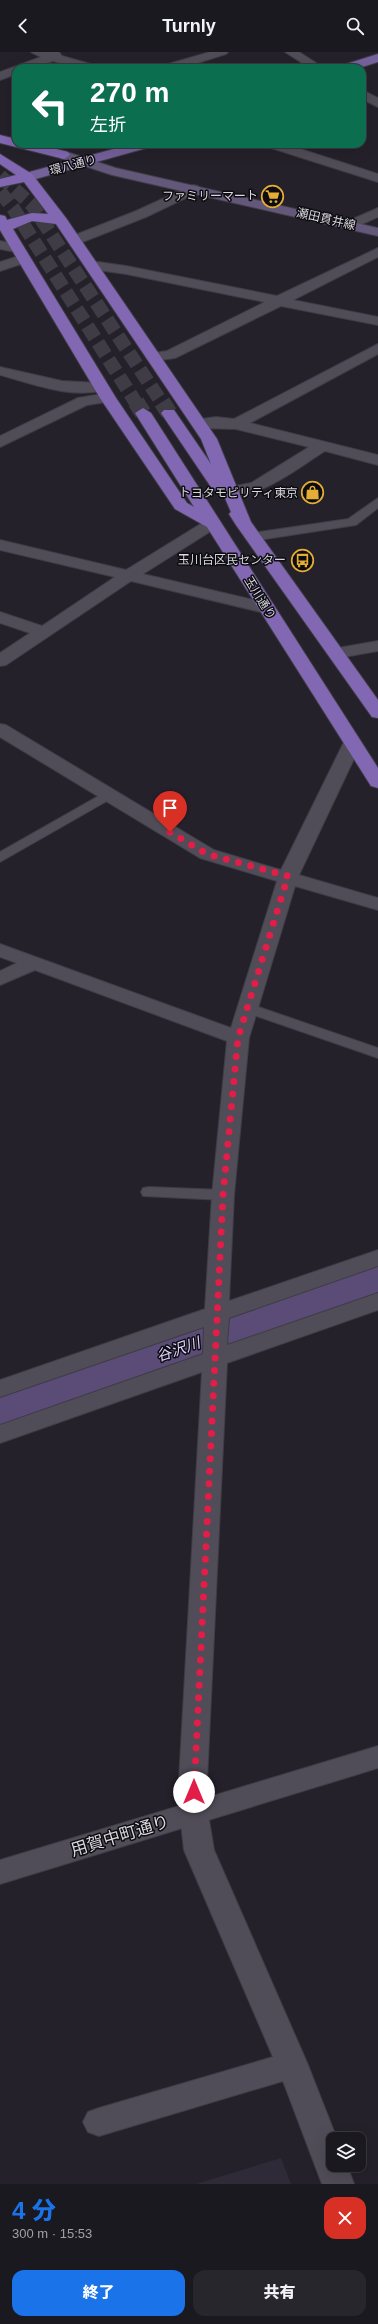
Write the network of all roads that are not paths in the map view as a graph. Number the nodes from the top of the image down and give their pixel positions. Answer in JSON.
{"nodes":[{"id":1,"x":37,"y":52,"type":"edge"},
{"id":2,"x":68,"y":52,"type":"edge"},
{"id":3,"x":222,"y":52,"type":"edge"},
{"id":4,"x":291,"y":52,"type":"edge"},
{"id":5,"x":52,"y":56,"type":"junction"},
{"id":6,"x":378,"y":58,"type":"edge"},
{"id":7,"x":31,"y":64,"type":"edge"},
{"id":8,"x":77,"y":64,"type":"edge"},
{"id":9,"x":182,"y":64,"type":"edge"},
{"id":10,"x":311,"y":64,"type":"edge"},
{"id":11,"x":359,"y":64,"type":"edge"},
{"id":12,"x":378,"y":70,"type":"edge"},
{"id":13,"x":12,"y":72,"type":"edge"},
{"id":14,"x":366,"y":74,"type":"edge"},
{"id":15,"x":0,"y":76,"type":"edge"},
{"id":16,"x":366,"y":96,"type":"edge"},
{"id":17,"x":378,"y":103,"type":"edge"},
{"id":18,"x":0,"y":138,"type":"edge"},
{"id":19,"x":12,"y":142,"type":"edge"},
{"id":20,"x":37,"y":148,"type":"edge"},
{"id":21,"x":89,"y":148,"type":"edge"},
{"id":22,"x":132,"y":148,"type":"edge"},
{"id":23,"x":284,"y":148,"type":"edge"},
{"id":24,"x":64,"y":155,"type":"junction"},
{"id":25,"x":0,"y":158,"type":"edge"},
{"id":26,"x":84,"y":162,"type":"junction"},
{"id":27,"x":14,"y":167,"type":"junction"},
{"id":28,"x":0,"y":171,"type":"edge"},
{"id":29,"x":27,"y":177,"type":"junction"},
{"id":30,"x":378,"y":178,"type":"edge"},
{"id":31,"x":0,"y":183,"type":"edge"},
{"id":32,"x":193,"y":189,"type":"junction"},
{"id":33,"x":378,"y":212,"type":"edge"},
{"id":34,"x":61,"y":221,"type":"junction"},
{"id":35,"x":2,"y":224,"type":"edge"},
{"id":36,"x":351,"y":225,"type":"junction"},
{"id":37,"x":378,"y":231,"type":"edge"},
{"id":38,"x":75,"y":240,"type":"junction"},
{"id":39,"x":0,"y":245,"type":"edge"},
{"id":40,"x":378,"y":252,"type":"edge"},
{"id":41,"x":19,"y":253,"type":"junction"},
{"id":42,"x":91,"y":265,"type":"junction"},
{"id":43,"x":0,"y":267,"type":"edge"},
{"id":44,"x":278,"y":300,"type":"junction"},
{"id":45,"x":378,"y":321,"type":"edge"},
{"id":46,"x":378,"y":348,"type":"edge"},
{"id":47,"x":153,"y":357,"type":"junction"},
{"id":48,"x":0,"y":371,"type":"edge"},
{"id":49,"x":104,"y":392,"type":"junction"},
{"id":50,"x":143,"y":413,"type":"tunnel mouth"},
{"id":51,"x":169,"y":413,"type":"tunnel mouth"},
{"id":52,"x":199,"y":423,"type":"junction"},
{"id":53,"x":236,"y":424,"type":"junction"},
{"id":54,"x":0,"y":442,"type":"edge"},
{"id":55,"x":322,"y":446,"type":"junction"},
{"id":56,"x":378,"y":460,"type":"edge"},
{"id":57,"x":231,"y":491,"type":"junction"},
{"id":58,"x":378,"y":502,"type":"edge"},
{"id":59,"x":213,"y":523,"type":"junction"},
{"id":60,"x":248,"y":531,"type":"junction"},
{"id":61,"x":0,"y":545,"type":"edge"},
{"id":62,"x":128,"y":576,"type":"junction"},
{"id":63,"x":265,"y":608,"type":"junction"},
{"id":64,"x":0,"y":617,"type":"edge"},
{"id":65,"x":43,"y":632,"type":"junction"},
{"id":66,"x":378,"y":646,"type":"edge"},
{"id":67,"x":338,"y":654,"type":"junction"},
{"id":68,"x":0,"y":661,"type":"edge"},
{"id":69,"x":378,"y":713,"type":"edge"},
{"id":70,"x":0,"y":729,"type":"edge"},
{"id":71,"x":352,"y":744,"type":"junction"},
{"id":72,"x":378,"y":782,"type":"edge"},
{"id":73,"x":109,"y":794,"type":"junction"},
{"id":74,"x":0,"y":858,"type":"edge"},
{"id":75,"x":288,"y":876,"type":"junction"},
{"id":76,"x":378,"y":904,"type":"edge"},
{"id":77,"x":0,"y":950,"type":"edge"},
{"id":78,"x":33,"y":962,"type":"junction"},
{"id":79,"x":0,"y":979,"type":"edge"},
{"id":80,"x":247,"y":1008,"type":"junction"},
{"id":81,"x":238,"y":1038,"type":"junction"},
{"id":82,"x":378,"y":1053,"type":"edge"},
{"id":83,"x":149,"y":1192,"type":"dead end"},
{"id":84,"x":223,"y":1195,"type":"junction"},
{"id":85,"x":378,"y":1258,"type":"edge"},
{"id":86,"x":378,"y":1301,"type":"edge"},
{"id":87,"x":218,"y":1314,"type":"junction"},
{"id":88,"x":215,"y":1359,"type":"junction"},
{"id":89,"x":0,"y":1389,"type":"edge"},
{"id":90,"x":0,"y":1434,"type":"edge"},
{"id":91,"x":378,"y":1757,"type":"edge"},
{"id":92,"x":194,"y":1814,"type":"junction"},
{"id":93,"x":0,"y":1872,"type":"edge"},
{"id":94,"x":292,"y":2065,"type":"junction"},
{"id":95,"x":99,"y":2122,"type":"dead end"},
{"id":96,"x":338,"y":2184,"type":"edge"}],
"edges":[{"from":1,"to":5,"type":"street"},
{"from":2,"to":5,"type":"street"},
{"from":3,"to":9,"type":"street"},
{"from":4,"to":10,"type":"street"},
{"from":5,"to":7,"type":"street"},
{"from":5,"to":8,"type":"street"},
{"from":6,"to":11,"type":"main road"},
{"from":12,"to":14,"type":"main road"},
{"from":13,"to":15,"type":"street"},
{"from":16,"to":17,"type":"street"},
{"from":18,"to":19,"type":"highway"},
{"from":20,"to":24,"type":"highway"},
{"from":21,"to":24,"type":"main road","name":"環八通り"},
{"from":22,"to":26,"type":"main road","name":"環八通り"},
{"from":23,"to":30,"type":"street"},
{"from":24,"to":26,"type":"main road","name":"瀬田貫井線"},
{"from":24,"to":27,"type":"main road","name":"環八通り"},
{"from":25,"to":27,"type":"highway"},
{"from":26,"to":29,"type":"main road","name":"環八通り"},
{"from":26,"to":32,"type":"main road","name":"瀬田貫井線"},
{"from":27,"to":28,"type":"highway","name":"環八通り"},
{"from":27,"to":29,"type":"highway"},
{"from":29,"to":31,"type":"highway","name":"環八通り"},
{"from":29,"to":34,"type":"highway"},
{"from":32,"to":36,"type":"main road","name":"瀬田貫井線"},
{"from":32,"to":38,"type":"street"},
{"from":33,"to":36,"type":"street"},
{"from":34,"to":35,"type":"highway"},
{"from":34,"to":38,"type":"highway"},
{"from":35,"to":41,"type":"highway"},
{"from":36,"to":37,"type":"street"},
{"from":38,"to":42,"type":"highway"},
{"from":39,"to":41,"type":"street"},
{"from":40,"to":44,"type":"street"},
{"from":41,"to":43,"type":"street"},
{"from":41,"to":49,"type":"highway"},
{"from":42,"to":44,"type":"street"},
{"from":42,"to":47,"type":"highway"},
{"from":44,"to":45,"type":"street"},
{"from":44,"to":47,"type":"street"},
{"from":46,"to":53,"type":"street"},
{"from":47,"to":52,"type":"highway"},
{"from":48,"to":49,"type":"street"},
{"from":49,"to":54,"type":"street"},
{"from":49,"to":59,"type":"highway"},
{"from":50,"to":59,"type":"highway","name":"玉川通り"},
{"from":51,"to":60,"type":"highway"},
{"from":52,"to":53,"type":"street"},
{"from":52,"to":57,"type":"highway"},
{"from":53,"to":55,"type":"street"},
{"from":55,"to":56,"type":"street"},
{"from":55,"to":57,"type":"street"},
{"from":57,"to":60,"type":"highway"},
{"from":58,"to":60,"type":"lane"},
{"from":59,"to":62,"type":"street"},
{"from":59,"to":63,"type":"highway","name":"玉川通り"},
{"from":60,"to":67,"type":"highway"},
{"from":61,"to":62,"type":"street"},
{"from":62,"to":63,"type":"street"},
{"from":62,"to":65,"type":"street"},
{"from":63,"to":71,"type":"highway","name":"玉川通り"},
{"from":64,"to":65,"type":"street"},
{"from":65,"to":68,"type":"street"},
{"from":66,"to":67,"type":"street"},
{"from":67,"to":69,"type":"highway"},
{"from":70,"to":73,"type":"street"},
{"from":71,"to":72,"type":"highway","name":"玉川通り"},
{"from":71,"to":75,"type":"street"},
{"from":73,"to":74,"type":"lane"},
{"from":73,"to":75,"type":"street"},
{"from":75,"to":76,"type":"street"},
{"from":75,"to":80,"type":"street"},
{"from":77,"to":78,"type":"street"},
{"from":78,"to":79,"type":"street"},
{"from":78,"to":81,"type":"street"},
{"from":80,"to":81,"type":"street"},
{"from":80,"to":82,"type":"lane"},
{"from":81,"to":84,"type":"street"},
{"from":83,"to":84,"type":"lane"},
{"from":84,"to":87,"type":"street"},
{"from":85,"to":87,"type":"street"},
{"from":86,"to":88,"type":"street"},
{"from":87,"to":88,"type":"street"},
{"from":87,"to":89,"type":"street"},
{"from":88,"to":90,"type":"street"},
{"from":88,"to":92,"type":"street"},
{"from":91,"to":92,"type":"street","name":"用賀中町通り"},
{"from":92,"to":93,"type":"street","name":"用賀中町通り"},
{"from":92,"to":94,"type":"street"},
{"from":94,"to":95,"type":"street"},
{"from":94,"to":96,"type":"street"}]}
